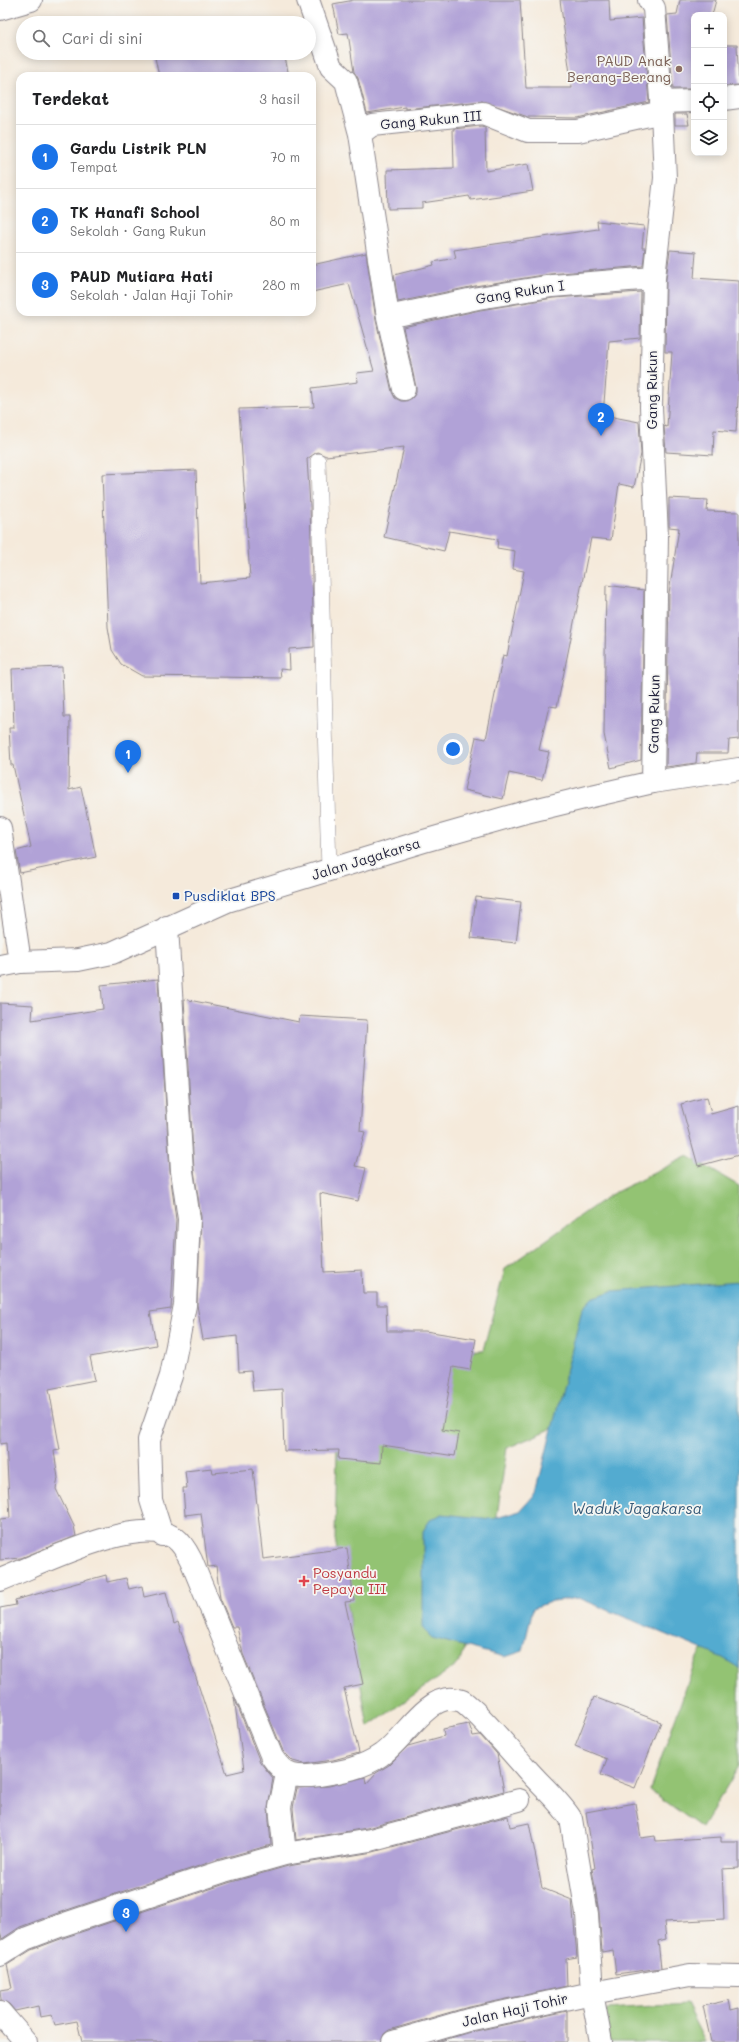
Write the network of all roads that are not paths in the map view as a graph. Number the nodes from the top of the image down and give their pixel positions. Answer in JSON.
{"nodes":[{"id":1,"x":31,"y":0,"type":"edge"},
{"id":2,"x":308,"y":0,"type":"edge"},
{"id":3,"x":649,"y":0,"type":"edge"},
{"id":4,"x":0,"y":8,"type":"edge"},
{"id":5,"x":313,"y":16,"type":"edge"},
{"id":6,"x":316,"y":23,"type":"edge"},
{"id":7,"x":739,"y":97,"type":"edge"},
{"id":8,"x":727,"y":99,"type":"edge"},
{"id":9,"x":691,"y":102,"type":"edge"},
{"id":10,"x":662,"y":107,"type":"junction"},
{"id":11,"x":360,"y":134,"type":"junction"},
{"id":12,"x":654,"y":278,"type":"junction"},
{"id":13,"x":388,"y":318,"type":"junction"},
{"id":14,"x":404,"y":389,"type":"dead end"},
{"id":15,"x":318,"y":461,"type":"dead end"},
{"id":16,"x":739,"y":769,"type":"edge"},
{"id":17,"x":653,"y":782,"type":"junction"},
{"id":18,"x":0,"y":828,"type":"edge"},
{"id":19,"x":329,"y":871,"type":"junction"},
{"id":20,"x":167,"y":927,"type":"junction"},
{"id":21,"x":10,"y":964,"type":"edge"},
{"id":22,"x":162,"y":1535,"type":"junction"},
{"id":23,"x":0,"y":1580,"type":"edge"},
{"id":24,"x":286,"y":1774,"type":"junction"},
{"id":25,"x":519,"y":1800,"type":"dead end"},
{"id":26,"x":285,"y":1854,"type":"junction"},
{"id":27,"x":0,"y":1955,"type":"edge"},
{"id":28,"x":739,"y":1976,"type":"edge"},
{"id":29,"x":592,"y":1993,"type":"junction"},
{"id":30,"x":0,"y":2012,"type":"edge"},
{"id":31,"x":26,"y":2042,"type":"edge"},
{"id":32,"x":393,"y":2042,"type":"edge"},
{"id":33,"x":601,"y":2042,"type":"edge"}],
"edges":[{"from":1,"to":4,"type":"street"},
{"from":2,"to":5,"type":"street"},
{"from":3,"to":10,"type":"street","name":"Gang Rukun"},
{"from":6,"to":11,"type":"street"},
{"from":7,"to":8,"type":"street"},
{"from":9,"to":10,"type":"street","name":"Gang Rukun III"},
{"from":10,"to":11,"type":"street","name":"Gang Rukun III"},
{"from":10,"to":12,"type":"street","name":"Gang Rukun"},
{"from":11,"to":13,"type":"street","name":"Gang Rukun III"},
{"from":12,"to":13,"type":"street","name":"Gang Rukun I"},
{"from":12,"to":17,"type":"street","name":"Gang Rukun"},
{"from":13,"to":14,"type":"street","name":"Gang Rukun III"},
{"from":15,"to":19,"type":"lane"},
{"from":16,"to":17,"type":"street","name":"Jalan Jagakarsa"},
{"from":17,"to":19,"type":"street","name":"Jalan Jagakarsa"},
{"from":18,"to":21,"type":"street"},
{"from":19,"to":20,"type":"street","name":"Jalan Jagakarsa"},
{"from":20,"to":21,"type":"street","name":"Jalan Jagakarsa"},
{"from":20,"to":22,"type":"street"},
{"from":22,"to":23,"type":"street"},
{"from":22,"to":24,"type":"street"},
{"from":24,"to":26,"type":"street"},
{"from":24,"to":29,"type":"street"},
{"from":25,"to":26,"type":"street"},
{"from":26,"to":27,"type":"street"},
{"from":28,"to":29,"type":"street","name":"Jalan Haji Tohir"},
{"from":29,"to":32,"type":"street","name":"Jalan Haji Tohir"},
{"from":29,"to":33,"type":"street"},
{"from":30,"to":31,"type":"street"}]}
